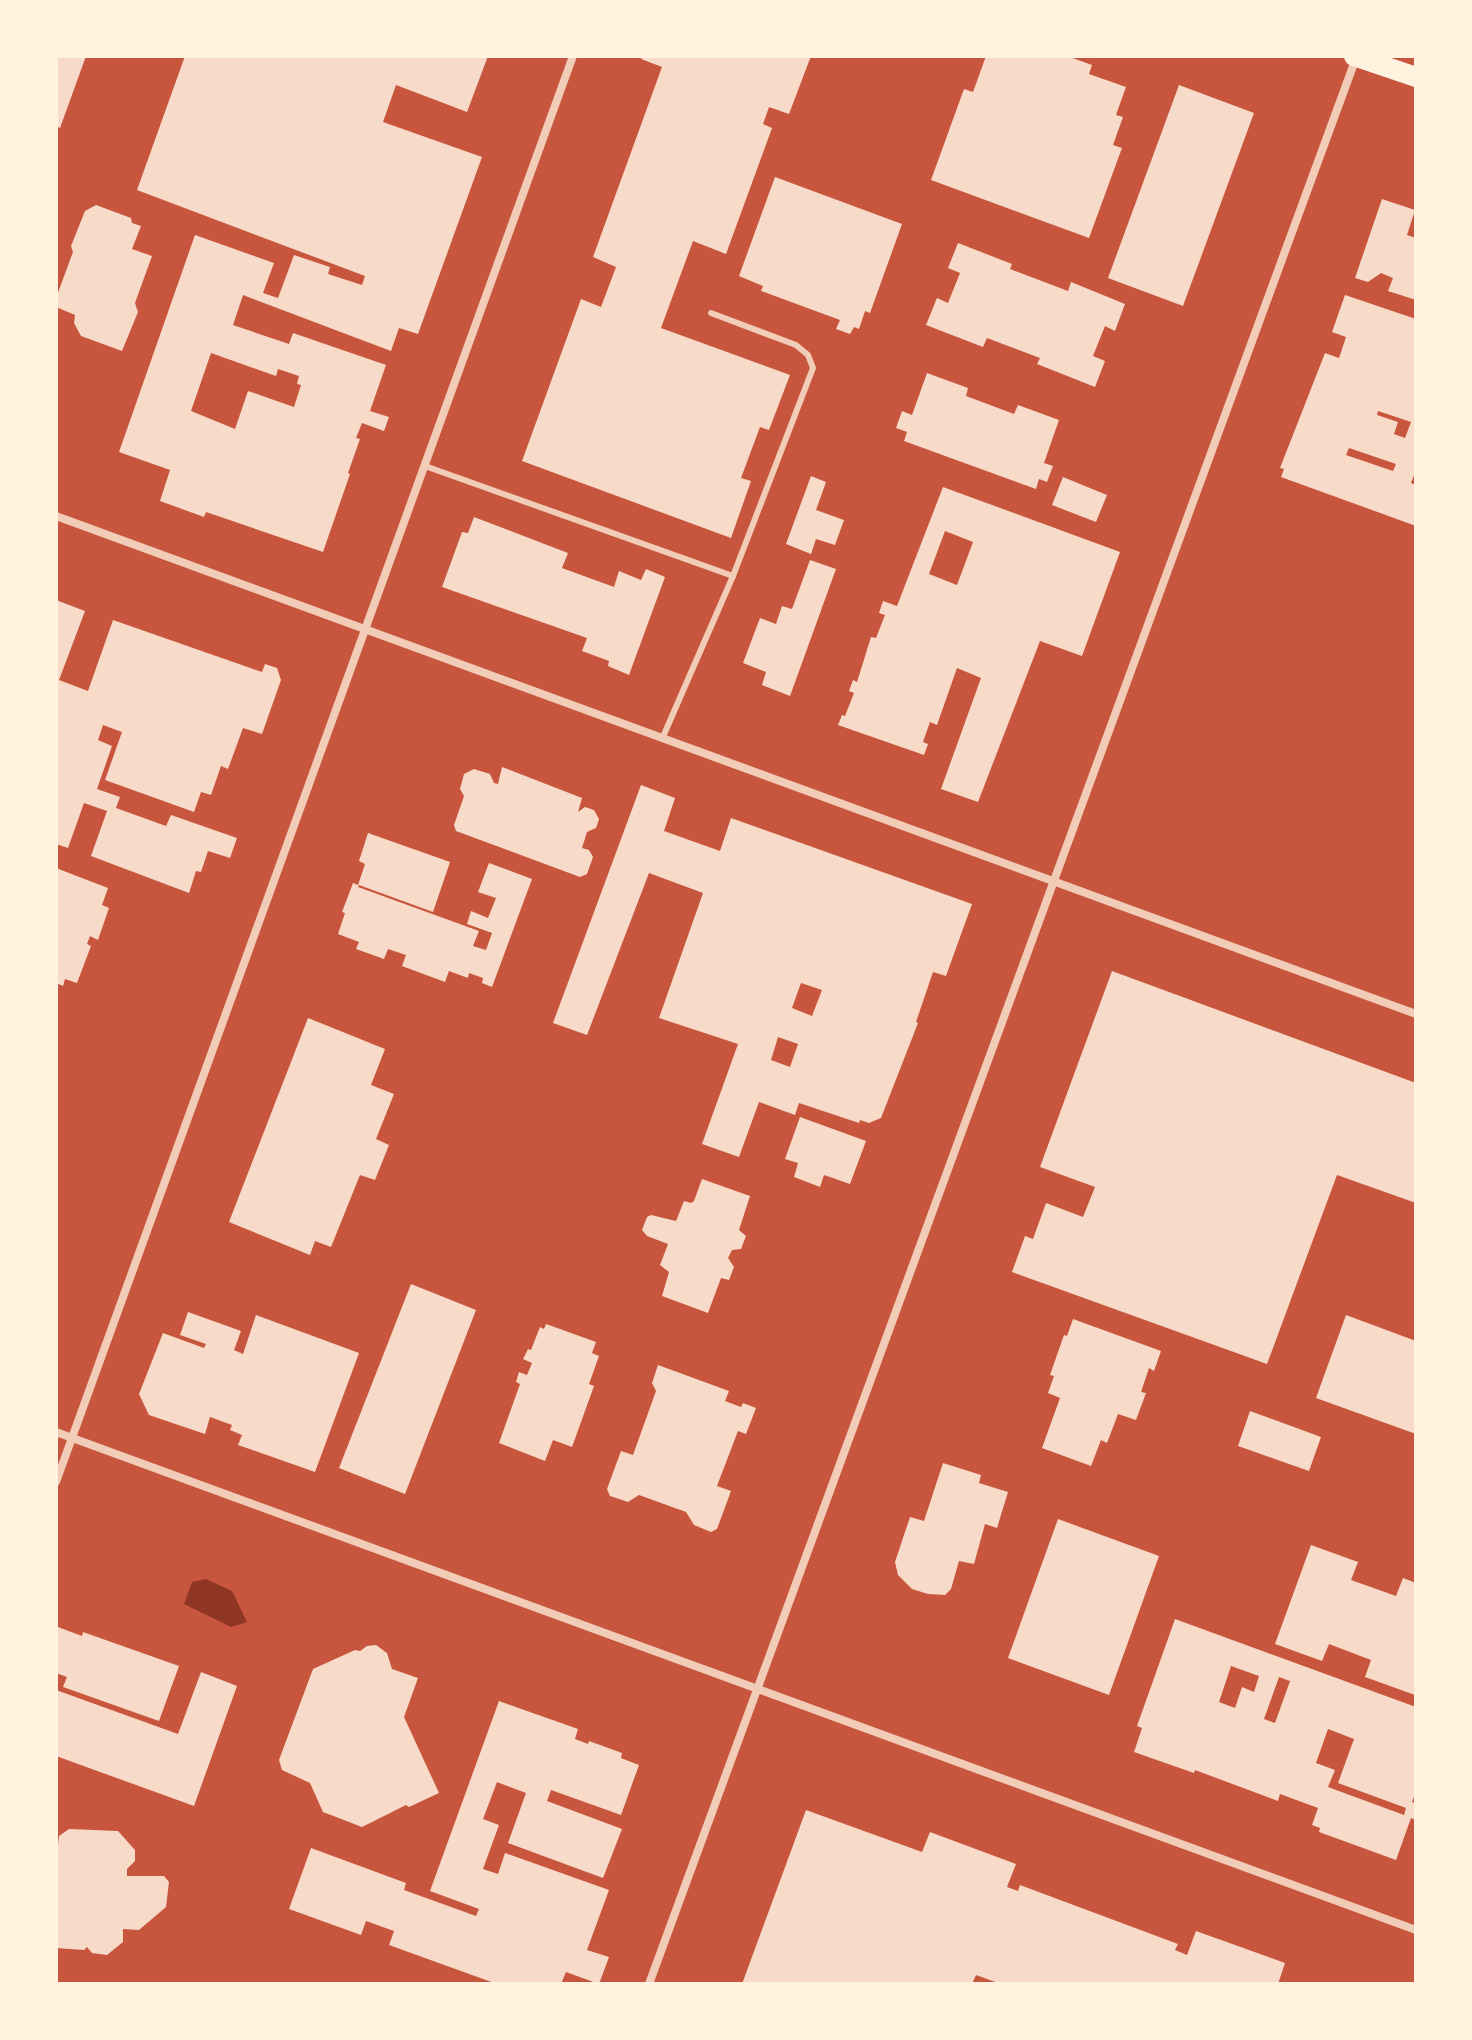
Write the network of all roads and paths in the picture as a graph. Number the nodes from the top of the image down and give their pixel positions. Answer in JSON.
{"nodes":[{"id":1,"x":573,"y":56,"type":"edge"},
{"id":2,"x":1356,"y":56,"type":"edge"},
{"id":3,"x":1416,"y":77,"type":"edge"},
{"id":4,"x":711,"y":313,"type":"dead end"},
{"id":5,"x":425,"y":466,"type":"junction"},
{"id":6,"x":56,"y":516,"type":"edge"},
{"id":7,"x":733,"y":576,"type":"junction"},
{"id":8,"x":366,"y":631,"type":"junction"},
{"id":9,"x":662,"y":739,"type":"junction"},
{"id":10,"x":1053,"y":883,"type":"junction"},
{"id":11,"x":1416,"y":1014,"type":"edge"},
{"id":12,"x":56,"y":1432,"type":"edge"},
{"id":13,"x":72,"y":1438,"type":"junction"},
{"id":14,"x":56,"y":1482,"type":"edge"},
{"id":15,"x":759,"y":1690,"type":"junction"},
{"id":16,"x":1416,"y":1930,"type":"edge"},
{"id":17,"x":649,"y":1984,"type":"edge"}],
"edges":[{"from":1,"to":5,"type":"street"},
{"from":2,"to":3,"type":"main road"},
{"from":2,"to":10,"type":"street"},
{"from":4,"to":7,"type":"lane"},
{"from":5,"to":7,"type":"lane"},
{"from":5,"to":8,"type":"street"},
{"from":6,"to":8,"type":"street"},
{"from":7,"to":9,"type":"lane"},
{"from":8,"to":9,"type":"street"},
{"from":8,"to":13,"type":"street"},
{"from":9,"to":10,"type":"street"},
{"from":10,"to":11,"type":"street"},
{"from":10,"to":15,"type":"street"},
{"from":12,"to":13,"type":"street"},
{"from":13,"to":14,"type":"street"},
{"from":13,"to":15,"type":"street"},
{"from":15,"to":16,"type":"street"},
{"from":15,"to":17,"type":"street"}]}
